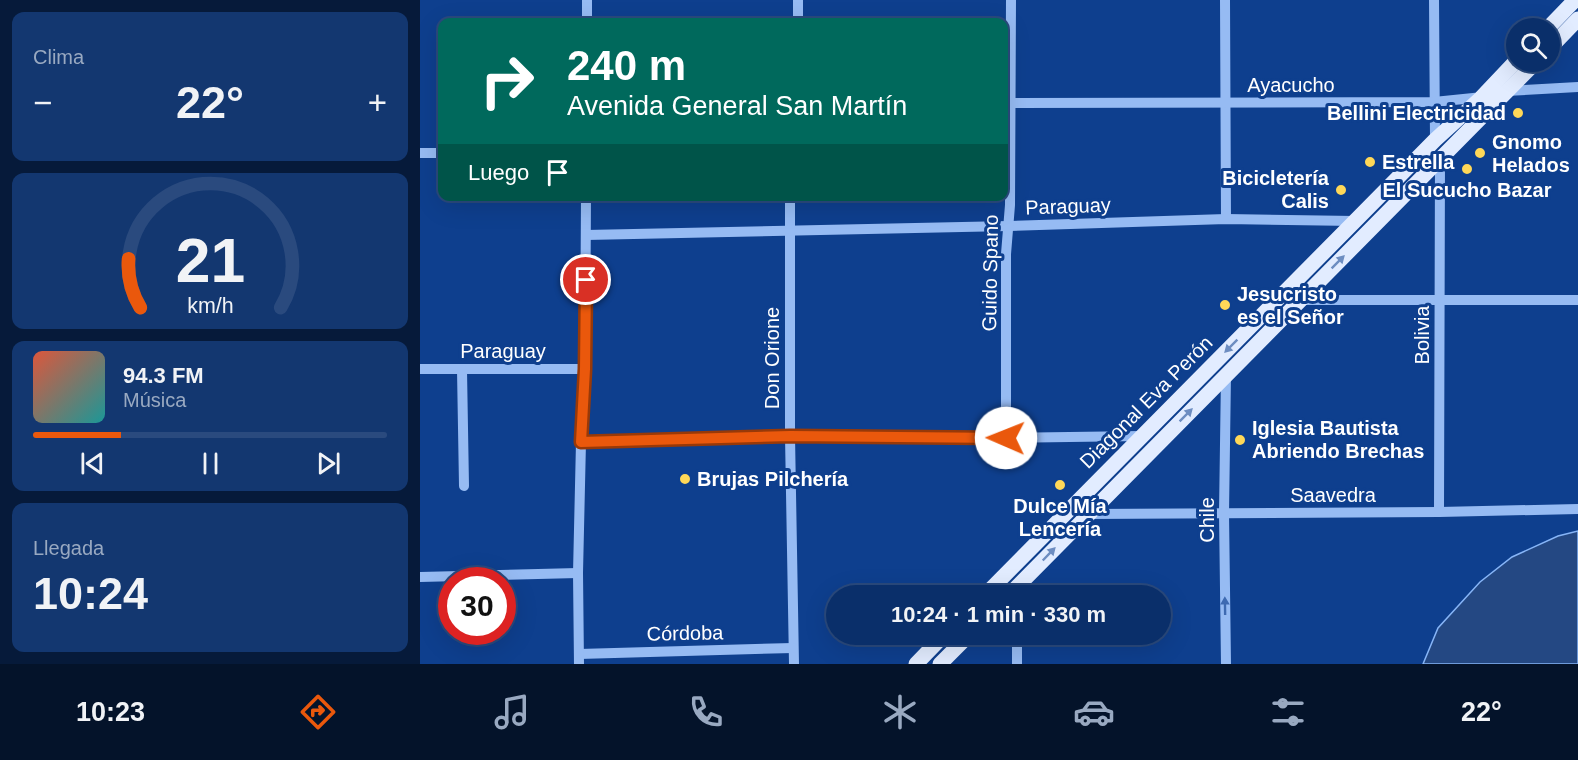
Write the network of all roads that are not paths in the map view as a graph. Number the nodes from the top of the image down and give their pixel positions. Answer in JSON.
{"nodes":[{"id":1,"x":587,"y":0,"type":"edge"},
{"id":2,"x":798,"y":0,"type":"edge"},
{"id":3,"x":1011,"y":0,"type":"edge"},
{"id":4,"x":1225,"y":0,"type":"edge"},
{"id":5,"x":1434,"y":0,"type":"edge"},
{"id":6,"x":1575,"y":0,"type":"edge"},
{"id":7,"x":587,"y":18,"type":"edge"},
{"id":8,"x":798,"y":18,"type":"edge"},
{"id":9,"x":1558,"y":18,"type":"edge"},
{"id":10,"x":1578,"y":19,"type":"edge"},
{"id":11,"x":1560,"y":38,"type":"edge"},
{"id":12,"x":1506,"y":72,"type":"edge"},
{"id":13,"x":1526,"y":72,"type":"edge"},
{"id":14,"x":1008,"y":77,"type":"edge"},
{"id":15,"x":1578,"y":87,"type":"edge"},
{"id":16,"x":1507,"y":90,"type":"junction"},
{"id":17,"x":1481,"y":98,"type":"junction"},
{"id":18,"x":1434,"y":102,"type":"junction"},
{"id":19,"x":1008,"y":103,"type":"edge"},
{"id":20,"x":1224,"y":104,"type":"junction"},
{"id":21,"x":1435,"y":140,"type":"junction"},
{"id":22,"x":420,"y":153,"type":"edge"},
{"id":23,"x":438,"y":153,"type":"edge"},
{"id":24,"x":1440,"y":159,"type":"junction"},
{"id":25,"x":1008,"y":164,"type":"edge"},
{"id":26,"x":586,"y":201,"type":"edge"},
{"id":27,"x":790,"y":201,"type":"edge"},
{"id":28,"x":1226,"y":219,"type":"junction"},
{"id":29,"x":1355,"y":221,"type":"junction"},
{"id":30,"x":1009,"y":226,"type":"junction"},
{"id":31,"x":789,"y":231,"type":"junction"},
{"id":32,"x":586,"y":235,"type":"junction"},
{"id":33,"x":1300,"y":300,"type":"junction"},
{"id":34,"x":1440,"y":300,"type":"junction"},
{"id":35,"x":1578,"y":300,"type":"edge"},
{"id":36,"x":420,"y":369,"type":"edge"},
{"id":37,"x":585,"y":369,"type":"junction"},
{"id":38,"x":462,"y":370,"type":"junction"},
{"id":39,"x":1226,"y":375,"type":"junction"},
{"id":40,"x":790,"y":436,"type":"junction"},
{"id":41,"x":1141,"y":436,"type":"junction"},
{"id":42,"x":1006,"y":438,"type":"junction"},
{"id":43,"x":581,"y":442,"type":"junction"},
{"id":44,"x":465,"y":486,"type":"dead end"},
{"id":45,"x":1578,"y":509,"type":"edge"},
{"id":46,"x":1439,"y":512,"type":"junction"},
{"id":47,"x":1224,"y":513,"type":"junction"},
{"id":48,"x":1088,"y":514,"type":"junction"},
{"id":49,"x":578,"y":573,"type":"junction"},
{"id":50,"x":420,"y":577,"type":"edge"},
{"id":51,"x":995,"y":585,"type":"edge"},
{"id":52,"x":1022,"y":585,"type":"edge"},
{"id":53,"x":934,"y":645,"type":"edge"},
{"id":54,"x":959,"y":645,"type":"edge"},
{"id":55,"x":1017,"y":645,"type":"edge"},
{"id":56,"x":793,"y":648,"type":"junction"},
{"id":57,"x":579,"y":659,"type":"edge"},
{"id":58,"x":794,"y":664,"type":"edge"},
{"id":59,"x":916,"y":664,"type":"edge"},
{"id":60,"x":940,"y":664,"type":"edge"},
{"id":61,"x":1017,"y":664,"type":"edge"},
{"id":62,"x":1226,"y":664,"type":"edge"}],
"edges":[{"from":1,"to":7,"type":"street"},
{"from":2,"to":8,"type":"street"},
{"from":3,"to":14,"type":"street","name":"Guido Spano"},
{"from":4,"to":20,"type":"street"},
{"from":5,"to":18,"type":"street"},
{"from":6,"to":9,"type":"main road"},
{"from":10,"to":11,"type":"main road"},
{"from":12,"to":17,"type":"main road","name":"Diagonal Eva Perón"},
{"from":13,"to":16,"type":"main road","name":"Diagonal Eva Perón"},
{"from":15,"to":16,"type":"street","name":"Ayacucho"},
{"from":16,"to":17,"type":"street","name":"Ayacucho"},
{"from":16,"to":24,"type":"main road","name":"Diagonal Eva Perón"},
{"from":17,"to":18,"type":"street","name":"Ayacucho"},
{"from":17,"to":21,"type":"main road","name":"Diagonal Eva Perón"},
{"from":18,"to":20,"type":"street","name":"Ayacucho"},
{"from":18,"to":21,"type":"street"},
{"from":19,"to":20,"type":"street","name":"Ayacucho"},
{"from":20,"to":28,"type":"street"},
{"from":21,"to":29,"type":"main road","name":"Diagonal Eva Perón"},
{"from":22,"to":23,"type":"street"},
{"from":33,"to":24,"type":"main road","name":"Diagonal Eva Perón","one_way":true},
{"from":24,"to":34,"type":"street","name":"Bolivia"},
{"from":25,"to":30,"type":"street","name":"Guido Spano"},
{"from":26,"to":32,"type":"street"},
{"from":27,"to":31,"type":"street","name":"Don Orione"},
{"from":28,"to":29,"type":"street","name":"Paraguay"},
{"from":28,"to":30,"type":"street","name":"Paraguay"},
{"from":29,"to":41,"type":"main road","name":"Diagonal Eva Perón","one_way":true},
{"from":30,"to":31,"type":"street","name":"Paraguay"},
{"from":30,"to":42,"type":"street","name":"Guido Spano"},
{"from":31,"to":32,"type":"street","name":"Paraguay"},
{"from":31,"to":40,"type":"street","name":"Don Orione"},
{"from":32,"to":37,"type":"street"},
{"from":33,"to":34,"type":"street"},
{"from":33,"to":39,"type":"main road","name":"Diagonal Eva Perón"},
{"from":34,"to":35,"type":"street"},
{"from":34,"to":46,"type":"street","name":"Bolivia"},
{"from":36,"to":38,"type":"street","name":"Paraguay"},
{"from":37,"to":38,"type":"street","name":"Paraguay"},
{"from":37,"to":43,"type":"street"},
{"from":38,"to":44,"type":"street"},
{"from":39,"to":47,"type":"street","name":"Chile"},
{"from":48,"to":39,"type":"main road","name":"Diagonal Eva Perón","one_way":true},
{"from":40,"to":42,"type":"street"},
{"from":40,"to":43,"type":"street"},
{"from":40,"to":56,"type":"street","name":"Don Orione"},
{"from":41,"to":42,"type":"street"},
{"from":41,"to":51,"type":"main road","name":"Diagonal Eva Perón"},
{"from":43,"to":49,"type":"street"},
{"from":45,"to":46,"type":"street","name":"Saavedra"},
{"from":46,"to":47,"type":"street","name":"Saavedra"},
{"from":47,"to":48,"type":"street","name":"Saavedra"},
{"from":62,"to":47,"type":"street","name":"Chile","one_way":true},
{"from":52,"to":48,"type":"main road","name":"Diagonal Eva Perón","one_way":true},
{"from":49,"to":50,"type":"street"},
{"from":49,"to":57,"type":"street"},
{"from":53,"to":59,"type":"main road"},
{"from":54,"to":60,"type":"main road"},
{"from":55,"to":61,"type":"street"},
{"from":56,"to":57,"type":"street","name":"Córdoba"},
{"from":56,"to":58,"type":"street","name":"Don Orione"}]}
